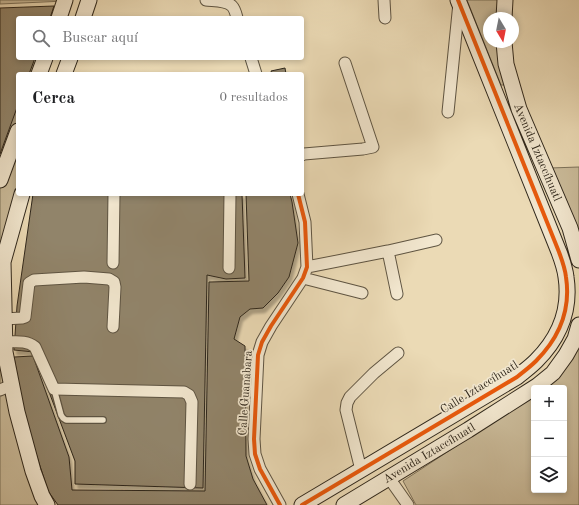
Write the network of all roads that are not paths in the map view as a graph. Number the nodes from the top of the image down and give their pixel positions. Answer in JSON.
{"nodes":[{"id":1,"x":65,"y":0,"type":"edge"},
{"id":2,"x":90,"y":0,"type":"edge"},
{"id":3,"x":206,"y":0,"type":"edge"},
{"id":4,"x":384,"y":0,"type":"edge"},
{"id":5,"x":505,"y":0,"type":"edge"},
{"id":6,"x":458,"y":1,"type":"edge"},
{"id":7,"x":504,"y":12,"type":"edge"},
{"id":8,"x":60,"y":16,"type":"edge"},
{"id":9,"x":84,"y":16,"type":"edge"},
{"id":10,"x":236,"y":16,"type":"edge"},
{"id":11,"x":385,"y":18,"type":"dead end"},
{"id":12,"x":505,"y":48,"type":"edge"},
{"id":13,"x":44,"y":60,"type":"edge"},
{"id":14,"x":70,"y":60,"type":"edge"},
{"id":15,"x":252,"y":60,"type":"edge"},
{"id":16,"x":345,"y":63,"type":"dead end"},
{"id":17,"x":40,"y":72,"type":"edge"},
{"id":18,"x":68,"y":72,"type":"edge"},
{"id":19,"x":255,"y":72,"type":"edge"},
{"id":20,"x":448,"y":112,"type":"dead end"},
{"id":21,"x":16,"y":136,"type":"edge"},
{"id":22,"x":304,"y":154,"type":"edge"},
{"id":23,"x":0,"y":180,"type":"edge"},
{"id":24,"x":21,"y":196,"type":"edge"},
{"id":25,"x":114,"y":196,"type":"edge"},
{"id":26,"x":230,"y":196,"type":"edge"},
{"id":27,"x":298,"y":196,"type":"edge"},
{"id":28,"x":436,"y":240,"type":"dead end"},
{"id":29,"x":388,"y":252,"type":"junction"},
{"id":30,"x":579,"y":260,"type":"edge"},
{"id":31,"x":113,"y":263,"type":"dead end"},
{"id":32,"x":307,"y":267,"type":"junction"},
{"id":33,"x":228,"y":268,"type":"dead end"},
{"id":34,"x":303,"y":278,"type":"junction"},
{"id":35,"x":2,"y":289,"type":"edge"},
{"id":36,"x":362,"y":292,"type":"dead end"},
{"id":37,"x":397,"y":294,"type":"dead end"},
{"id":38,"x":4,"y":319,"type":"junction"},
{"id":39,"x":579,"y":326,"type":"edge"},
{"id":40,"x":113,"y":327,"type":"dead end"},
{"id":41,"x":5,"y":342,"type":"junction"},
{"id":42,"x":398,"y":353,"type":"dead end"},
{"id":43,"x":6,"y":388,"type":"edge"},
{"id":44,"x":54,"y":390,"type":"junction"},
{"id":45,"x":103,"y":420,"type":"dead end"},
{"id":46,"x":361,"y":470,"type":"junction"},
{"id":47,"x":389,"y":478,"type":"junction"},
{"id":48,"x":190,"y":484,"type":"dead end"},
{"id":49,"x":47,"y":505,"type":"edge"},
{"id":50,"x":280,"y":505,"type":"edge"},
{"id":51,"x":302,"y":505,"type":"edge"},
{"id":52,"x":344,"y":505,"type":"edge"},
{"id":53,"x":408,"y":505,"type":"edge"}],
"edges":[{"from":1,"to":8,"type":"street"},
{"from":2,"to":9,"type":"street"},
{"from":3,"to":10,"type":"street"},
{"from":4,"to":11,"type":"street"},
{"from":5,"to":7,"type":"street"},
{"from":6,"to":20,"type":"street"},
{"from":6,"to":46,"type":"street","name":"Calle Iztaccíhuatl"},
{"from":12,"to":30,"type":"street","name":"Avenida Iztaccíhuatl"},
{"from":13,"to":17,"type":"street"},
{"from":14,"to":18,"type":"street"},
{"from":15,"to":19,"type":"street"},
{"from":16,"to":22,"type":"street"},
{"from":21,"to":23,"type":"street"},
{"from":24,"to":35,"type":"street"},
{"from":25,"to":31,"type":"street"},
{"from":26,"to":33,"type":"street"},
{"from":27,"to":32,"type":"street","name":"Calle Guanabara"},
{"from":28,"to":29,"type":"street"},
{"from":29,"to":32,"type":"street"},
{"from":29,"to":37,"type":"street"},
{"from":32,"to":34,"type":"street","name":"Calle Guanabara"},
{"from":34,"to":36,"type":"street"},
{"from":34,"to":50,"type":"street","name":"Calle Guanabara"},
{"from":35,"to":38,"type":"street"},
{"from":38,"to":40,"type":"street"},
{"from":38,"to":41,"type":"street"},
{"from":39,"to":47,"type":"street","name":"Avenida Iztaccíhuatl"},
{"from":41,"to":43,"type":"street"},
{"from":41,"to":44,"type":"street"},
{"from":42,"to":46,"type":"street"},
{"from":43,"to":49,"type":"street"},
{"from":44,"to":45,"type":"lane"},
{"from":44,"to":48,"type":"street"},
{"from":46,"to":51,"type":"street","name":"Calle Iztaccíhuatl"},
{"from":47,"to":52,"type":"street","name":"Avenida Iztaccíhuatl"},
{"from":47,"to":53,"type":"street"}]}
